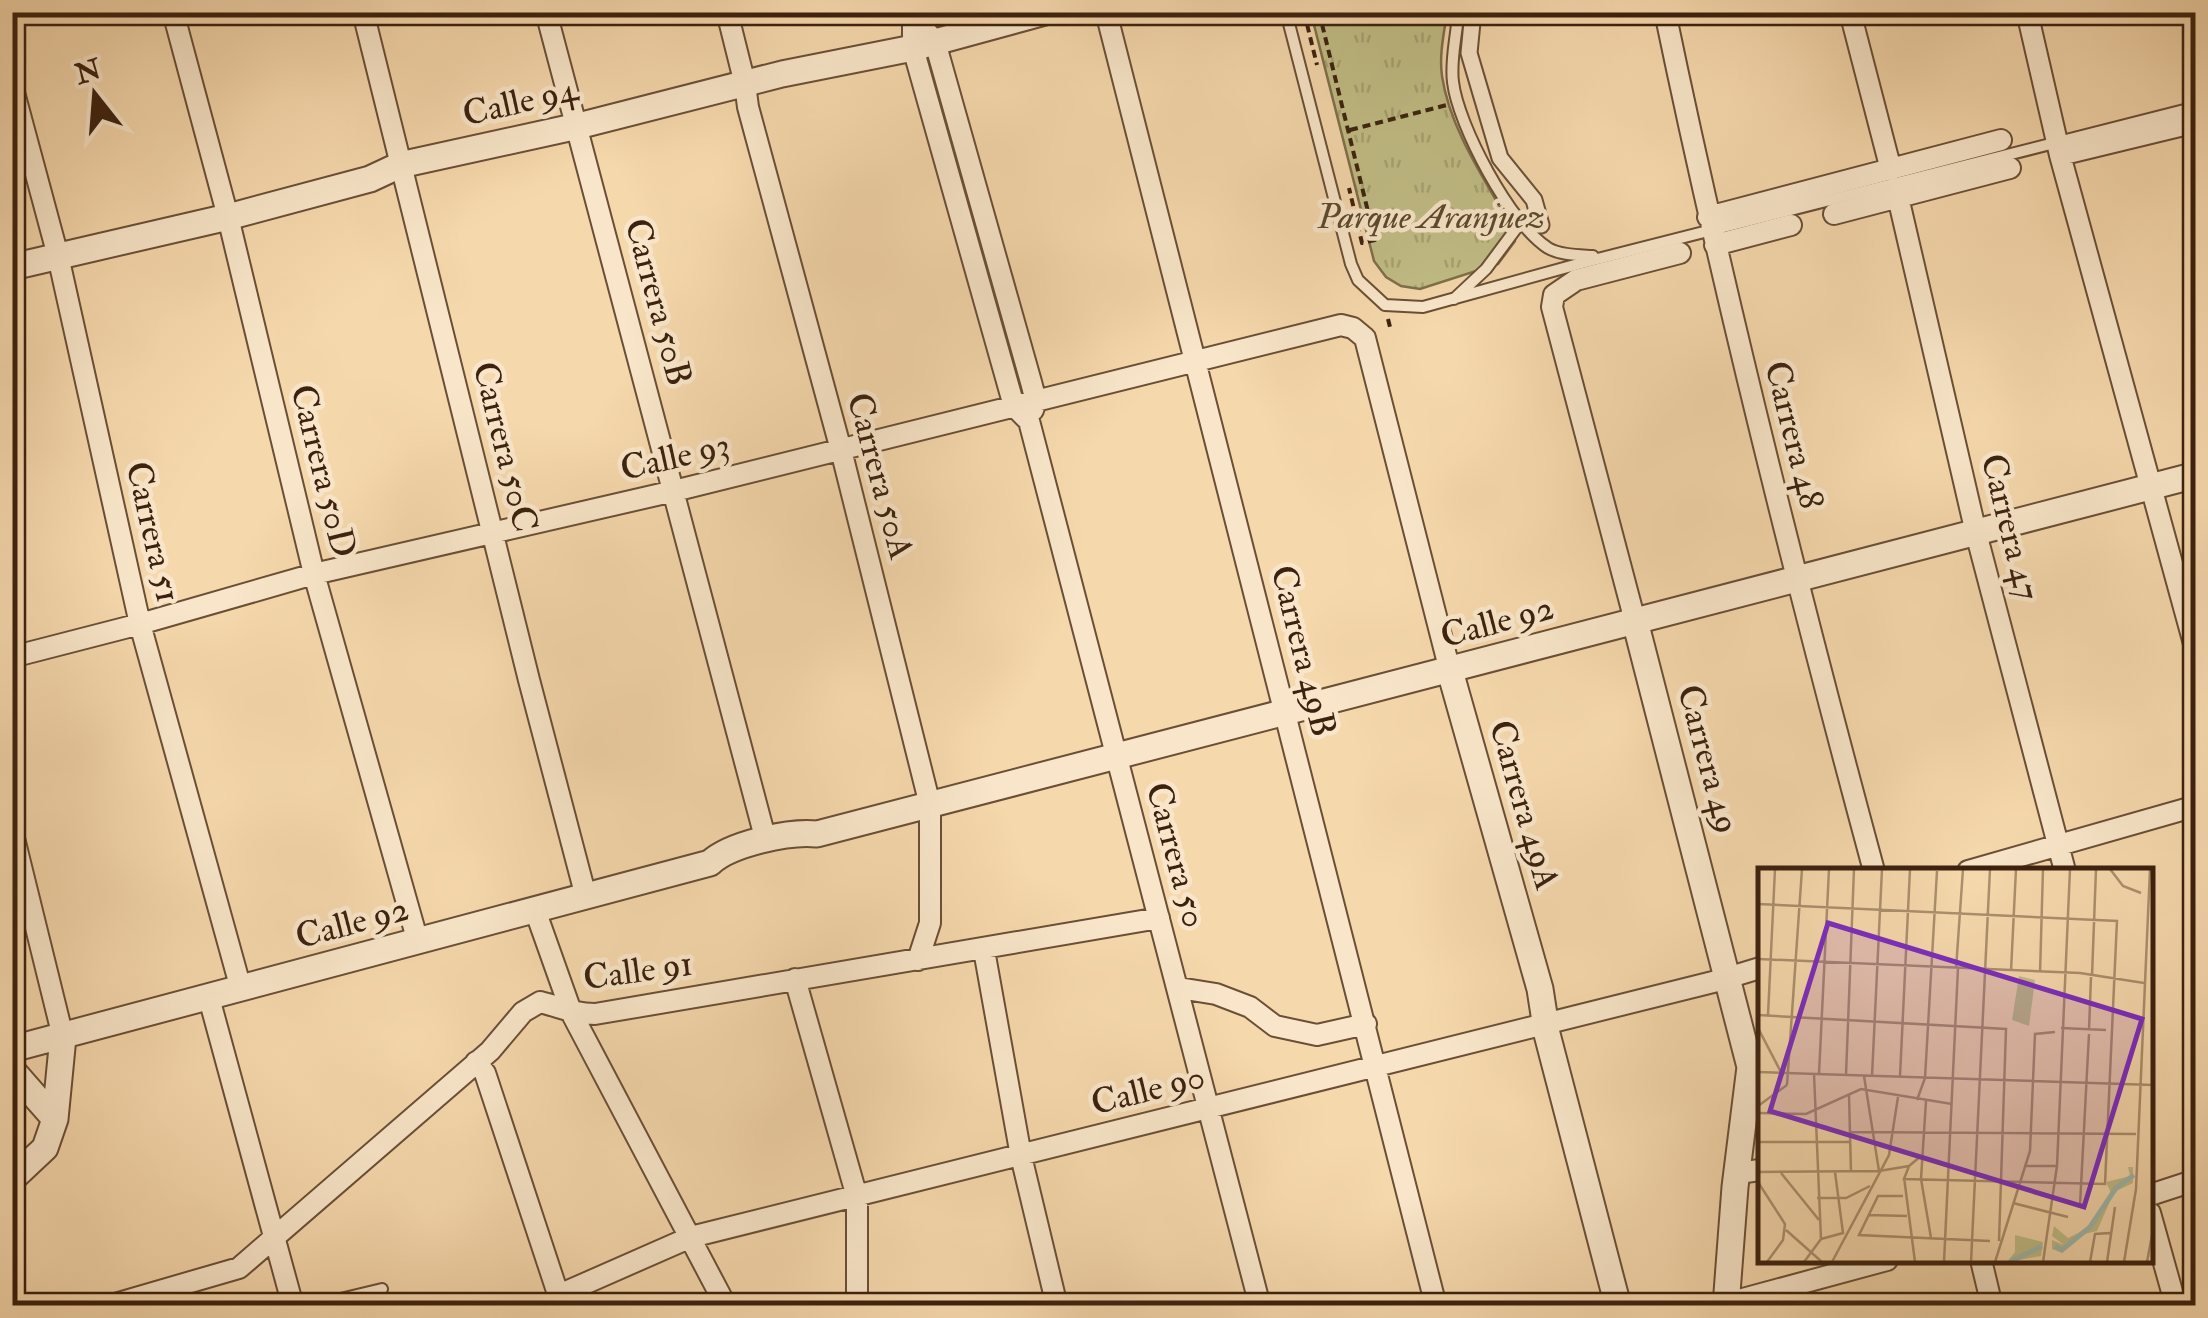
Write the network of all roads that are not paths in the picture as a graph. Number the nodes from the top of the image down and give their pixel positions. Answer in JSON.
{"nodes":[{"id":1,"x":173,"y":12,"type":"edge"},
{"id":2,"x":364,"y":12,"type":"edge"},
{"id":3,"x":546,"y":12,"type":"edge"},
{"id":4,"x":726,"y":12,"type":"edge"},
{"id":5,"x":1045,"y":12,"type":"edge"},
{"id":6,"x":1106,"y":12,"type":"edge"},
{"id":7,"x":1286,"y":12,"type":"edge"},
{"id":8,"x":1458,"y":12,"type":"edge"},
{"id":9,"x":1473,"y":12,"type":"edge"},
{"id":10,"x":1665,"y":12,"type":"edge"},
{"id":11,"x":1850,"y":12,"type":"edge"},
{"id":12,"x":2026,"y":12,"type":"edge"},
{"id":13,"x":913,"y":14,"type":"edge"},
{"id":14,"x":924,"y":45,"type":"junction"},
{"id":15,"x":745,"y":84,"type":"junction"},
{"id":16,"x":12,"y":86,"type":"edge"},
{"id":17,"x":2196,"y":108,"type":"edge"},
{"id":18,"x":2196,"y":122,"type":"edge"},
{"id":19,"x":578,"y":126,"type":"junction"},
{"id":20,"x":2001,"y":140,"type":"dead end"},
{"id":21,"x":2059,"y":148,"type":"junction"},
{"id":22,"x":400,"y":165,"type":"junction"},
{"id":23,"x":2010,"y":168,"type":"dead end"},
{"id":24,"x":1892,"y":170,"type":"junction"},
{"id":25,"x":1898,"y":197,"type":"junction"},
{"id":26,"x":1834,"y":214,"type":"dead end"},
{"id":27,"x":228,"y":217,"type":"junction"},
{"id":28,"x":1521,"y":222,"type":"junction"},
{"id":29,"x":1541,"y":224,"type":"dead end"},
{"id":30,"x":1790,"y":225,"type":"dead end"},
{"id":31,"x":1711,"y":230,"type":"junction"},
{"id":32,"x":1680,"y":254,"type":"dead end"},
{"id":33,"x":58,"y":256,"type":"junction"},
{"id":34,"x":1604,"y":257,"type":"junction"},
{"id":35,"x":12,"y":267,"type":"edge"},
{"id":36,"x":1454,"y":300,"type":"junction"},
{"id":37,"x":1354,"y":328,"type":"joint"},
{"id":38,"x":1196,"y":361,"type":"junction"},
{"id":39,"x":1026,"y":409,"type":"junction"},
{"id":40,"x":841,"y":450,"type":"junction"},
{"id":41,"x":2196,"y":475,"type":"edge"},
{"id":42,"x":2151,"y":486,"type":"junction"},
{"id":43,"x":674,"y":492,"type":"junction"},
{"id":44,"x":492,"y":532,"type":"junction"},
{"id":45,"x":1976,"y":533,"type":"junction"},
{"id":46,"x":314,"y":574,"type":"junction"},
{"id":47,"x":1796,"y":578,"type":"junction"},
{"id":48,"x":1634,"y":621,"type":"junction"},
{"id":49,"x":140,"y":624,"type":"junction"},
{"id":50,"x":2196,"y":651,"type":"edge"},
{"id":51,"x":12,"y":656,"type":"edge"},
{"id":52,"x":1450,"y":672,"type":"junction"},
{"id":53,"x":1285,"y":713,"type":"junction"},
{"id":54,"x":1116,"y":757,"type":"junction"},
{"id":55,"x":930,"y":805,"type":"junction"},
{"id":56,"x":2196,"y":806,"type":"edge"},
{"id":57,"x":12,"y":830,"type":"edge"},
{"id":58,"x":817,"y":834,"type":"junction"},
{"id":59,"x":766,"y":841,"type":"junction"},
{"id":60,"x":2058,"y":843,"type":"junction"},
{"id":61,"x":710,"y":863,"type":"junction"},
{"id":62,"x":1873,"y":868,"type":"edge"},
{"id":63,"x":1975,"y":868,"type":"edge"},
{"id":64,"x":2065,"y":868,"type":"edge"},
{"id":65,"x":586,"y":897,"type":"junction"},
{"id":66,"x":534,"y":910,"type":"junction"},
{"id":67,"x":1158,"y":918,"type":"junction"},
{"id":68,"x":418,"y":942,"type":"junction"},
{"id":69,"x":984,"y":950,"type":"junction"},
{"id":70,"x":918,"y":960,"type":"junction"},
{"id":71,"x":1758,"y":969,"type":"edge"},
{"id":72,"x":1729,"y":978,"type":"junction"},
{"id":73,"x":795,"y":979,"type":"junction"},
{"id":74,"x":1179,"y":988,"type":"junction"},
{"id":75,"x":241,"y":989,"type":"junction"},
{"id":76,"x":209,"y":998,"type":"junction"},
{"id":77,"x":572,"y":1014,"type":"junction"},
{"id":78,"x":1545,"y":1022,"type":"junction"},
{"id":79,"x":1366,"y":1024,"type":"junction"},
{"id":80,"x":101,"y":1026,"type":"junction"},
{"id":81,"x":63,"y":1037,"type":"junction"},
{"id":82,"x":12,"y":1049,"type":"edge"},
{"id":83,"x":1755,"y":1054,"type":"edge"},
{"id":84,"x":476,"y":1062,"type":"junction"},
{"id":85,"x":1375,"y":1066,"type":"junction"},
{"id":86,"x":12,"y":1070,"type":"edge"},
{"id":87,"x":59,"y":1078,"type":"junction"},
{"id":88,"x":1208,"y":1109,"type":"junction"},
{"id":89,"x":55,"y":1119,"type":"junction"},
{"id":90,"x":1021,"y":1156,"type":"junction"},
{"id":91,"x":1749,"y":1172,"type":"edge"},
{"id":92,"x":12,"y":1179,"type":"edge"},
{"id":93,"x":2196,"y":1180,"type":"edge"},
{"id":94,"x":857,"y":1197,"type":"junction"},
{"id":95,"x":2153,"y":1199,"type":"edge"},
{"id":96,"x":2153,"y":1208,"type":"edge"},
{"id":97,"x":272,"y":1237,"type":"junction"},
{"id":98,"x":691,"y":1237,"type":"junction"},
{"id":99,"x":1876,"y":1263,"type":"edge"},
{"id":100,"x":1982,"y":1263,"type":"edge"},
{"id":101,"x":382,"y":1289,"type":"dead end"},
{"id":102,"x":560,"y":1300,"type":"edge"},
{"id":103,"x":1723,"y":1305,"type":"edge"},
{"id":104,"x":108,"y":1306,"type":"edge"},
{"id":105,"x":293,"y":1306,"type":"edge"},
{"id":106,"x":311,"y":1306,"type":"edge"},
{"id":107,"x":726,"y":1306,"type":"edge"},
{"id":108,"x":857,"y":1306,"type":"edge"},
{"id":109,"x":1057,"y":1306,"type":"edge"},
{"id":110,"x":1260,"y":1306,"type":"edge"},
{"id":111,"x":1436,"y":1306,"type":"edge"},
{"id":112,"x":1618,"y":1306,"type":"edge"},
{"id":113,"x":1992,"y":1306,"type":"edge"},
{"id":114,"x":2176,"y":1306,"type":"edge"}],
"edges":[{"from":1,"to":27,"type":"street","name":"Carrera 50D"},
{"from":2,"to":22,"type":"street","name":"Carrera 50C"},
{"from":3,"to":19,"type":"street","name":"Carrera 50B"},
{"from":4,"to":15,"type":"street","name":"Carrera 50A"},
{"from":5,"to":14,"type":"street","name":"Calle 94"},
{"from":6,"to":38,"type":"street","name":"Carrera 49B"},
{"from":7,"to":36,"type":"lane"},
{"from":8,"to":28,"type":"lane"},
{"from":9,"to":29,"type":"street"},
{"from":10,"to":31,"type":"street","name":"Carrera 48"},
{"from":11,"to":24,"type":"street"},
{"from":12,"to":21,"type":"street"},
{"from":13,"to":14,"type":"street","name":"Carrera 50"},
{"from":14,"to":15,"type":"street","name":"Calle 94"},
{"from":14,"to":39,"type":"street","name":"Carrera 50"},
{"from":15,"to":19,"type":"street","name":"Calle 94"},
{"from":15,"to":40,"type":"street","name":"Carrera 50A"},
{"from":16,"to":33,"type":"street","name":"Carrera 51"},
{"from":17,"to":21,"type":"lane"},
{"from":18,"to":21,"type":"street"},
{"from":19,"to":22,"type":"street","name":"Calle 94"},
{"from":19,"to":43,"type":"street","name":"Carrera 50B"},
{"from":20,"to":24,"type":"street"},
{"from":21,"to":31,"type":"lane"},
{"from":21,"to":42,"type":"street"},
{"from":22,"to":27,"type":"street","name":"Calle 94"},
{"from":22,"to":44,"type":"street","name":"Carrera 50C"},
{"from":23,"to":25,"type":"street"},
{"from":24,"to":31,"type":"street"},
{"from":25,"to":26,"type":"street"},
{"from":25,"to":45,"type":"street","name":"Carrera 47"},
{"from":27,"to":33,"type":"street","name":"Calle 94"},
{"from":27,"to":46,"type":"street","name":"Carrera 50D"},
{"from":28,"to":34,"type":"lane"},
{"from":28,"to":36,"type":"lane"},
{"from":30,"to":31,"type":"street"},
{"from":31,"to":34,"type":"lane"},
{"from":31,"to":47,"type":"street","name":"Carrera 48"},
{"from":32,"to":48,"type":"street","name":"Carrera 49"},
{"from":33,"to":35,"type":"street","name":"Calle 94"},
{"from":33,"to":49,"type":"street","name":"Carrera 51"},
{"from":34,"to":36,"type":"lane"},
{"from":37,"to":38,"type":"street","name":"Calle 93"},
{"from":37,"to":52,"type":"street","name":"Carrera 49A"},
{"from":38,"to":39,"type":"street","name":"Calle 93"},
{"from":38,"to":53,"type":"street","name":"Carrera 49B"},
{"from":39,"to":40,"type":"street","name":"Calle 93"},
{"from":39,"to":54,"type":"street","name":"Carrera 50"},
{"from":40,"to":43,"type":"street","name":"Calle 93"},
{"from":40,"to":55,"type":"street","name":"Carrera 50A"},
{"from":41,"to":42,"type":"street","name":"Calle 92"},
{"from":42,"to":45,"type":"street","name":"Calle 92"},
{"from":42,"to":50,"type":"street"},
{"from":43,"to":44,"type":"street","name":"Calle 93"},
{"from":43,"to":59,"type":"street","name":"Carrera 50B"},
{"from":44,"to":46,"type":"street","name":"Calle 93"},
{"from":44,"to":65,"type":"street","name":"Carrera 50C"},
{"from":45,"to":47,"type":"street","name":"Calle 92"},
{"from":45,"to":60,"type":"street","name":"Carrera 47"},
{"from":46,"to":49,"type":"street","name":"Calle 93"},
{"from":46,"to":68,"type":"street","name":"Carrera 50D"},
{"from":47,"to":48,"type":"street","name":"Calle 92"},
{"from":47,"to":62,"type":"street","name":"Carrera 48"},
{"from":48,"to":52,"type":"street","name":"Calle 92"},
{"from":48,"to":72,"type":"street","name":"Carrera 49"},
{"from":49,"to":51,"type":"street","name":"Calle 93"},
{"from":49,"to":75,"type":"street","name":"Carrera 51"},
{"from":52,"to":53,"type":"street","name":"Calle 92"},
{"from":52,"to":78,"type":"street","name":"Carrera 49A"},
{"from":53,"to":54,"type":"street","name":"Calle 92"},
{"from":53,"to":79,"type":"street","name":"Carrera 49B"},
{"from":54,"to":55,"type":"street","name":"Calle 92"},
{"from":54,"to":67,"type":"street","name":"Carrera 50"},
{"from":55,"to":58,"type":"street","name":"Calle 92"},
{"from":55,"to":70,"type":"street","name":"Carrera 50A"},
{"from":56,"to":60,"type":"street"},
{"from":57,"to":81,"type":"street"},
{"from":58,"to":59,"type":"street","name":"Calle 92"},
{"from":58,"to":61,"type":"street","name":"Calle 92"},
{"from":59,"to":61,"type":"street","name":"Calle 92"},
{"from":60,"to":63,"type":"street"},
{"from":60,"to":64,"type":"street","name":"Carrera 47"},
{"from":61,"to":65,"type":"street","name":"Calle 92"},
{"from":65,"to":66,"type":"street","name":"Calle 92"},
{"from":66,"to":68,"type":"street","name":"Calle 92"},
{"from":66,"to":77,"type":"street"},
{"from":67,"to":69,"type":"street","name":"Calle 91"},
{"from":67,"to":74,"type":"street","name":"Carrera 50"},
{"from":68,"to":75,"type":"street","name":"Calle 92"},
{"from":69,"to":70,"type":"street","name":"Calle 91"},
{"from":69,"to":90,"type":"street"},
{"from":70,"to":73,"type":"street","name":"Calle 91"},
{"from":71,"to":72,"type":"street","name":"Calle 90"},
{"from":72,"to":78,"type":"street","name":"Calle 90"},
{"from":72,"to":83,"type":"street","name":"Carrera 49"},
{"from":73,"to":77,"type":"street","name":"Calle 91"},
{"from":73,"to":94,"type":"street"},
{"from":74,"to":79,"type":"street"},
{"from":74,"to":88,"type":"street","name":"Carrera 50"},
{"from":75,"to":76,"type":"street","name":"Calle 92"},
{"from":76,"to":80,"type":"street","name":"Calle 92"},
{"from":76,"to":97,"type":"street"},
{"from":77,"to":84,"type":"street","name":"Calle 91"},
{"from":77,"to":98,"type":"street"},
{"from":78,"to":85,"type":"street","name":"Calle 90"},
{"from":78,"to":112,"type":"street","name":"Carrera 49A"},
{"from":79,"to":85,"type":"street","name":"Carrera 49B"},
{"from":80,"to":81,"type":"street","name":"Calle 92"},
{"from":80,"to":87,"type":"street"},
{"from":81,"to":82,"type":"street","name":"Calle 92"},
{"from":81,"to":87,"type":"street"},
{"from":83,"to":91,"type":"street","name":"Carrera 49"},
{"from":84,"to":97,"type":"street","name":"Calle 91"},
{"from":84,"to":102,"type":"street"},
{"from":85,"to":88,"type":"street","name":"Calle 90"},
{"from":85,"to":111,"type":"street","name":"Carrera 49B"},
{"from":86,"to":89,"type":"street"},
{"from":87,"to":89,"type":"street"},
{"from":88,"to":90,"type":"street","name":"Calle 90"},
{"from":88,"to":110,"type":"street","name":"Carrera 50"},
{"from":89,"to":92,"type":"street"},
{"from":90,"to":94,"type":"street","name":"Calle 90"},
{"from":90,"to":109,"type":"street"},
{"from":91,"to":103,"type":"street","name":"Carrera 49"},
{"from":93,"to":95,"type":"street"},
{"from":94,"to":98,"type":"street","name":"Calle 90"},
{"from":94,"to":108,"type":"street"},
{"from":96,"to":114,"type":"street"},
{"from":97,"to":104,"type":"street","name":"Calle 91"},
{"from":97,"to":105,"type":"street"},
{"from":98,"to":102,"type":"street","name":"Calle 90"},
{"from":98,"to":107,"type":"street"},
{"from":99,"to":103,"type":"street"},
{"from":100,"to":113,"type":"street"},
{"from":101,"to":106,"type":"lane"}]}
